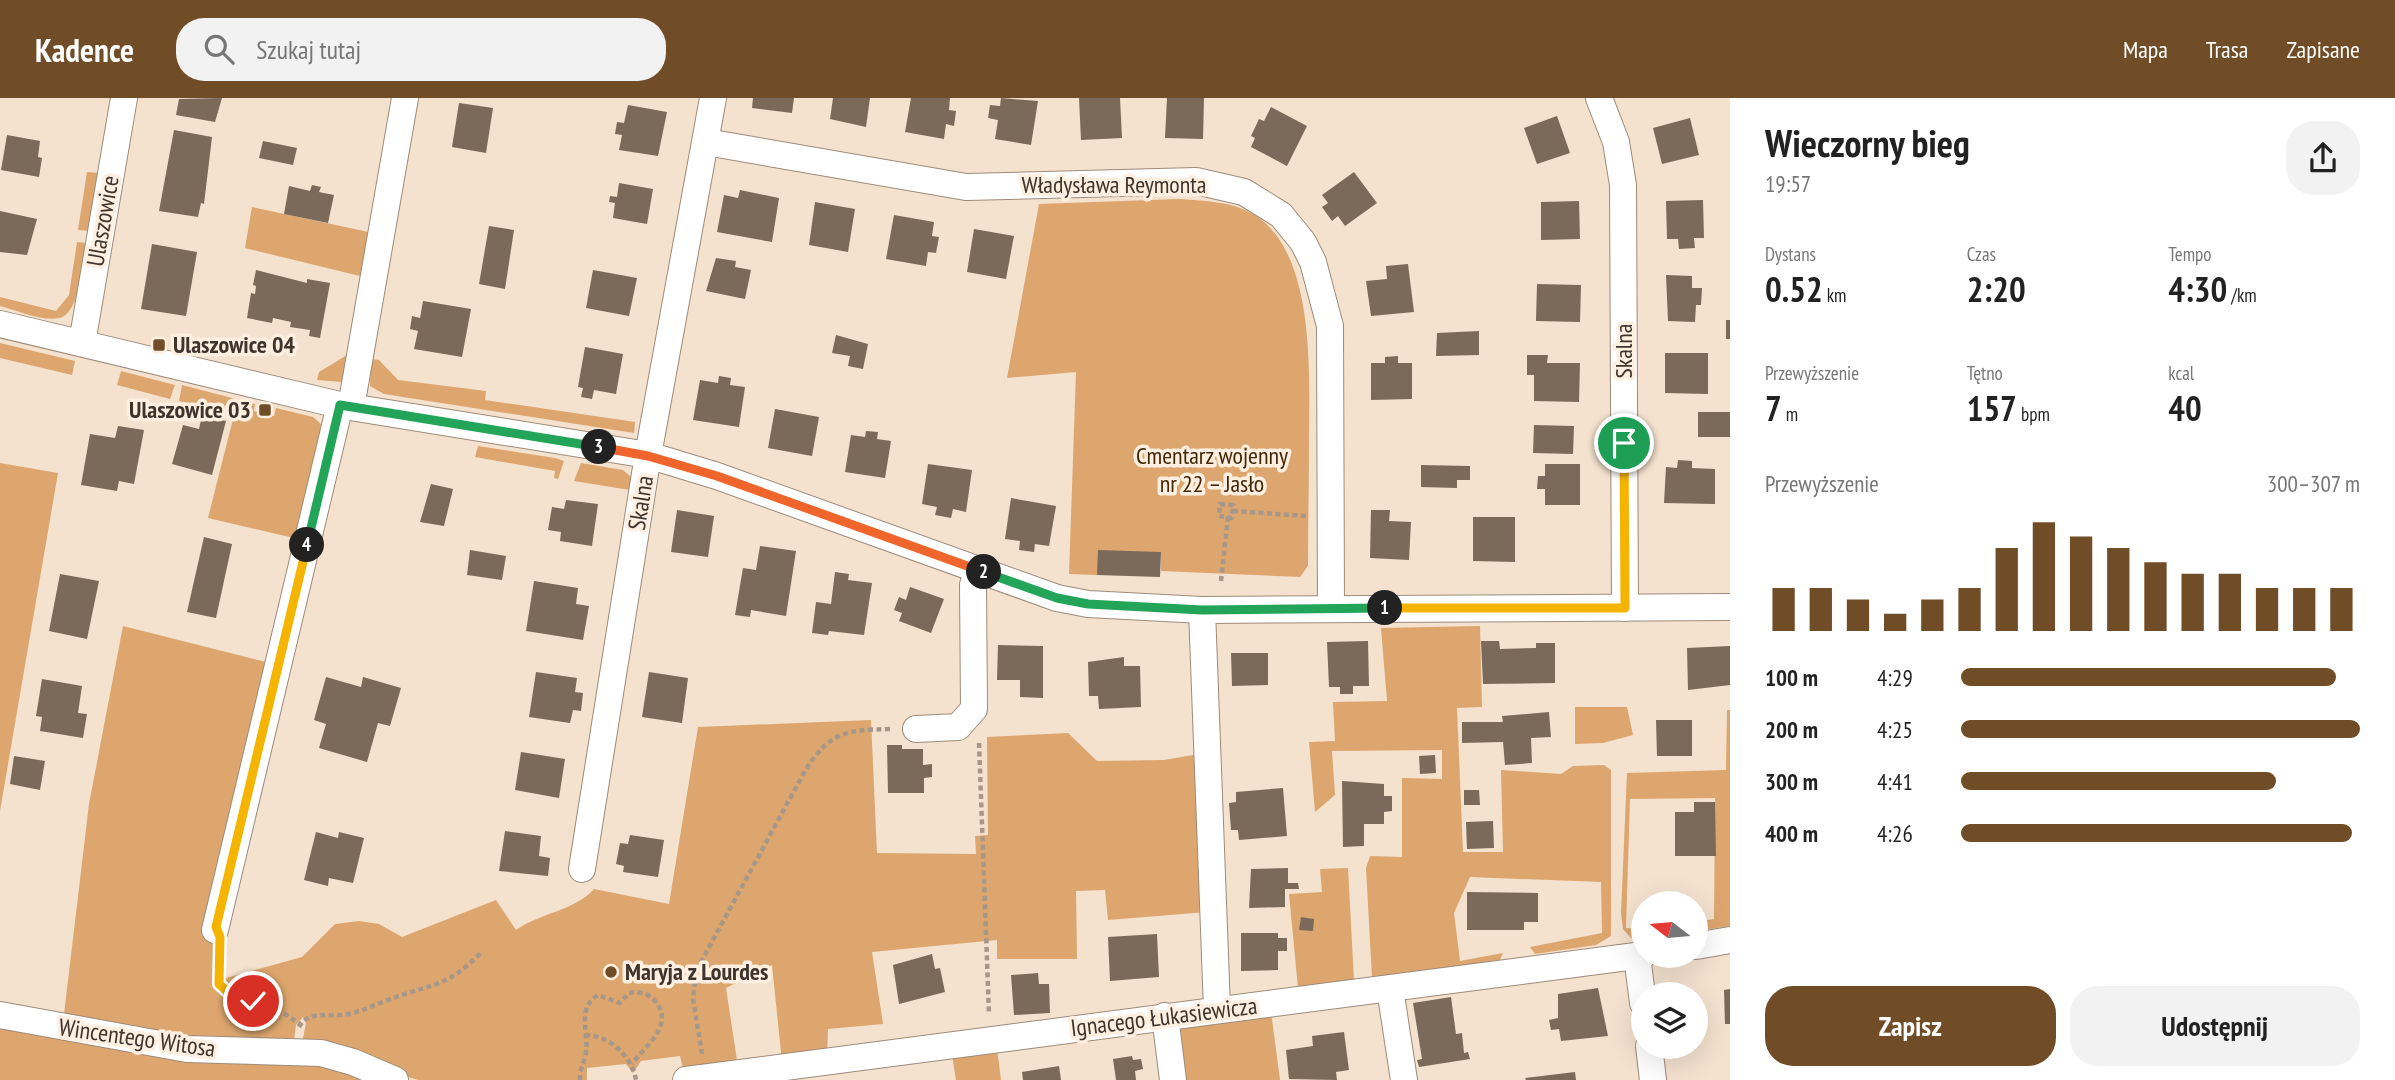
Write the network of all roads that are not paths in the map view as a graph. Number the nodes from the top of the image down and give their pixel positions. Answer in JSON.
{"nodes":[{"id":1,"x":124,"y":98,"type":"edge"},
{"id":2,"x":405,"y":98,"type":"edge"},
{"id":3,"x":713,"y":98,"type":"edge"},
{"id":4,"x":1599,"y":98,"type":"edge"},
{"id":5,"x":706,"y":142,"type":"junction"},
{"id":6,"x":0,"y":324,"type":"edge"},
{"id":7,"x":82,"y":343,"type":"junction"},
{"id":8,"x":345,"y":406,"type":"junction"},
{"id":9,"x":648,"y":456,"type":"junction"},
{"id":10,"x":978,"y":569,"type":"junction"},
{"id":11,"x":1153,"y":607,"type":"junction"},
{"id":12,"x":1730,"y":607,"type":"edge"},
{"id":13,"x":1331,"y":608,"type":"junction"},
{"id":14,"x":1625,"y":608,"type":"junction"},
{"id":15,"x":1202,"y":610,"type":"junction"},
{"id":16,"x":916,"y":729,"type":"road end"},
{"id":17,"x":582,"y":869,"type":"dead end"},
{"id":18,"x":215,"y":929,"type":"road end"},
{"id":19,"x":1730,"y":940,"type":"edge"},
{"id":20,"x":1708,"y":944,"type":"edge"},
{"id":21,"x":1631,"y":956,"type":"edge"},
{"id":22,"x":1390,"y":989,"type":"junction"},
{"id":23,"x":1217,"y":1009,"type":"junction"},
{"id":24,"x":0,"y":1015,"type":"edge"},
{"id":25,"x":1164,"y":1016,"type":"junction"},
{"id":26,"x":1651,"y":1059,"type":"edge"},
{"id":27,"x":696,"y":1079,"type":"edge"},
{"id":28,"x":395,"y":1080,"type":"edge"},
{"id":29,"x":1173,"y":1080,"type":"edge"},
{"id":30,"x":1404,"y":1080,"type":"edge"},
{"id":31,"x":1653,"y":1080,"type":"edge"}],
"edges":[{"from":1,"to":7,"type":"street","name":"Ulaszowice"},
{"from":2,"to":8,"type":"street"},
{"from":3,"to":5,"type":"street","name":"Skalna"},
{"from":4,"to":14,"type":"street","name":"Skalna"},
{"from":5,"to":9,"type":"street","name":"Skalna"},
{"from":5,"to":13,"type":"street","name":"Władysława Reymonta"},
{"from":6,"to":7,"type":"street"},
{"from":7,"to":8,"type":"street"},
{"from":8,"to":9,"type":"street"},
{"from":8,"to":18,"type":"street"},
{"from":9,"to":10,"type":"street"},
{"from":9,"to":17,"type":"street","name":"Skalna"},
{"from":10,"to":11,"type":"street"},
{"from":10,"to":16,"type":"street"},
{"from":11,"to":13,"type":"street"},
{"from":11,"to":15,"type":"street"},
{"from":12,"to":14,"type":"street"},
{"from":13,"to":14,"type":"street"},
{"from":13,"to":15,"type":"street"},
{"from":15,"to":23,"type":"street"},
{"from":19,"to":20,"type":"street"},
{"from":21,"to":22,"type":"street","name":"Ignacego Łukasiewicza"},
{"from":22,"to":23,"type":"street","name":"Ignacego Łukasiewicza"},
{"from":22,"to":30,"type":"street"},
{"from":23,"to":25,"type":"street","name":"Ignacego Łukasiewicza"},
{"from":24,"to":28,"type":"street","name":"Wincentego Witosa"},
{"from":25,"to":27,"type":"street","name":"Ignacego Łukasiewicza"},
{"from":25,"to":29,"type":"street"},
{"from":26,"to":31,"type":"street"}]}
